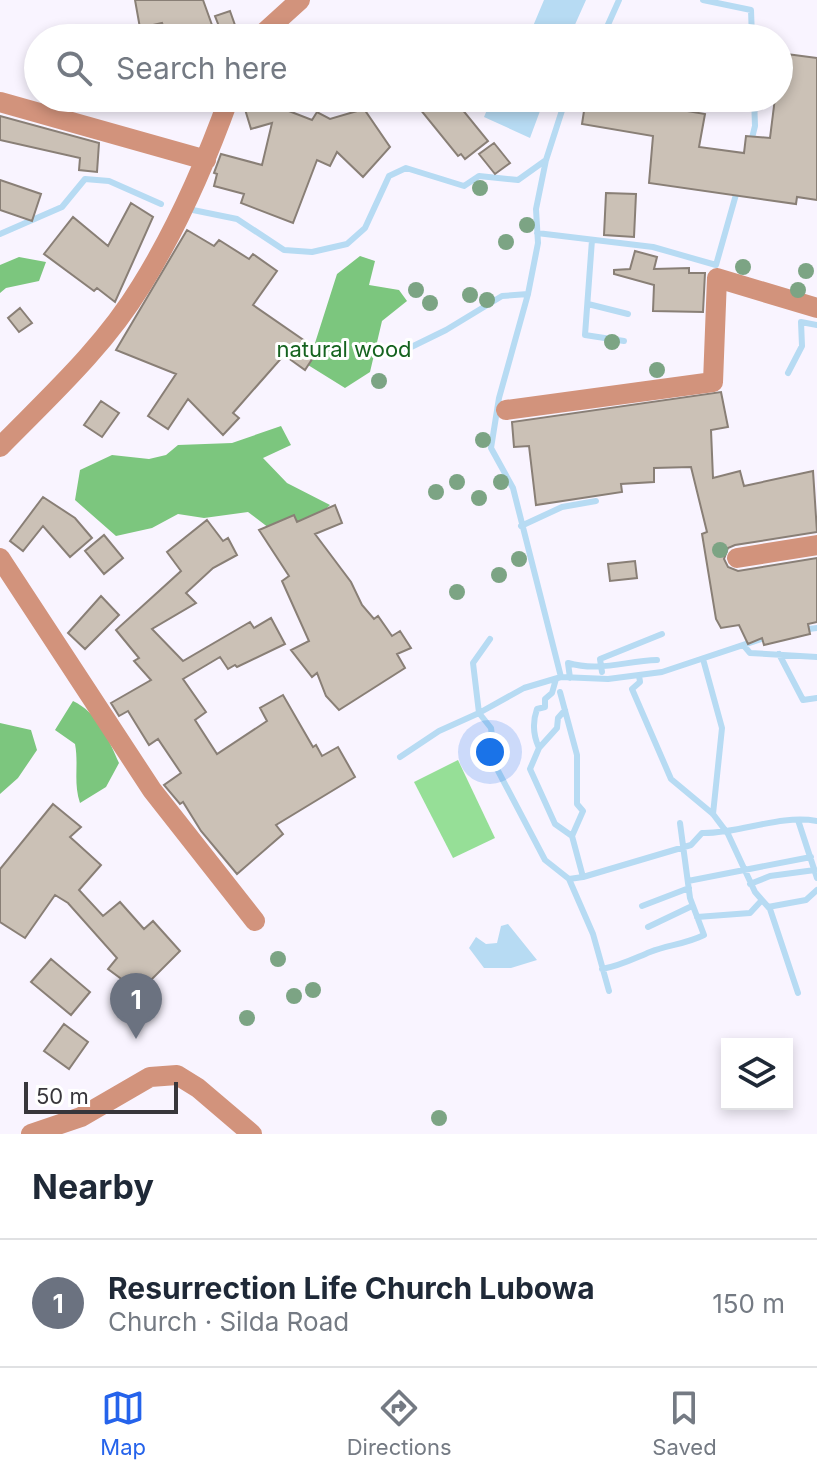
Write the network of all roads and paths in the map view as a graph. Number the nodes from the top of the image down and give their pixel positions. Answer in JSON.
{"nodes":[{"id":1,"x":300,"y":0,"type":"edge"},
{"id":2,"x":273,"y":24,"type":"edge"},
{"id":3,"x":0,"y":102,"type":"edge"},
{"id":4,"x":24,"y":109,"type":"edge"},
{"id":5,"x":36,"y":112,"type":"edge"},
{"id":6,"x":224,"y":112,"type":"edge"},
{"id":7,"x":206,"y":160,"type":"junction"},
{"id":8,"x":817,"y":308,"type":"edge"},
{"id":9,"x":506,"y":410,"type":"dead end"},
{"id":10,"x":0,"y":447,"type":"edge"},
{"id":11,"x":817,"y":545,"type":"edge"},
{"id":12,"x":0,"y":558,"type":"edge"},
{"id":13,"x":737,"y":558,"type":"dead end"},
{"id":14,"x":255,"y":921,"type":"dead end"},
{"id":15,"x":31,"y":1134,"type":"edge"},
{"id":16,"x":252,"y":1134,"type":"edge"}],
"edges":[{"from":1,"to":2,"type":"street"},
{"from":3,"to":4,"type":"street"},
{"from":5,"to":7,"type":"street"},
{"from":6,"to":7,"type":"street"},
{"from":7,"to":10,"type":"street"},
{"from":8,"to":9,"type":"street"},
{"from":11,"to":13,"type":"street"},
{"from":12,"to":14,"type":"street"},
{"from":15,"to":16,"type":"street"}]}
